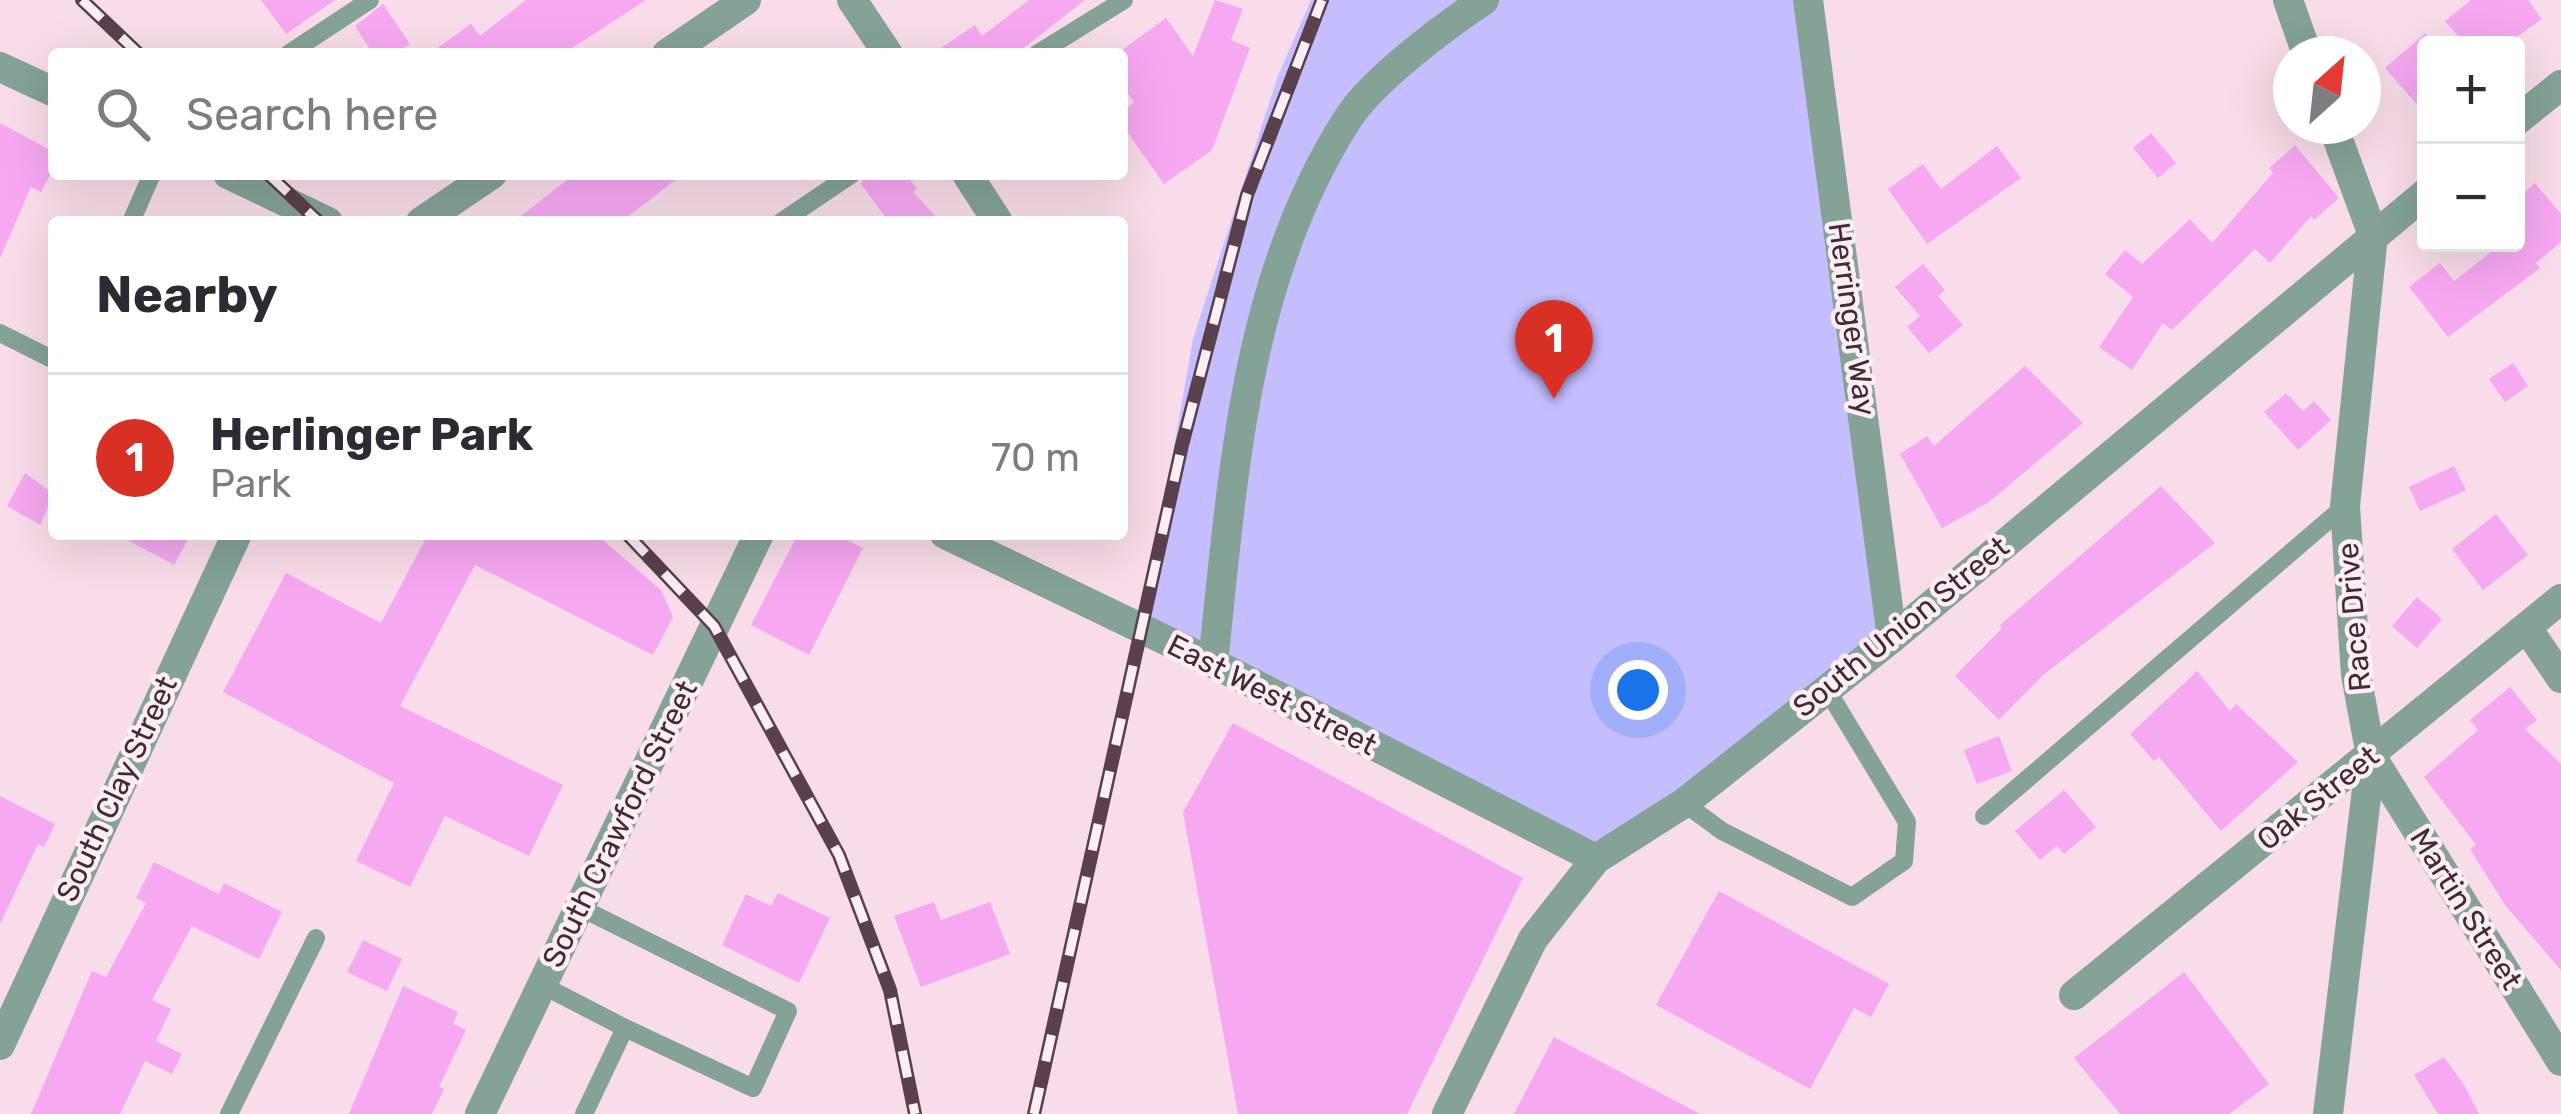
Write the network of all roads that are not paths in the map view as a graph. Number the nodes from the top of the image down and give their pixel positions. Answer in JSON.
{"nodes":[{"id":1,"x":370,"y":0,"type":"edge"},
{"id":2,"x":746,"y":0,"type":"edge"},
{"id":3,"x":852,"y":0,"type":"edge"},
{"id":4,"x":1124,"y":0,"type":"edge"},
{"id":5,"x":1484,"y":0,"type":"edge"},
{"id":6,"x":1808,"y":0,"type":"edge"},
{"id":7,"x":2288,"y":0,"type":"edge"},
{"id":8,"x":2301,"y":36,"type":"edge"},
{"id":9,"x":297,"y":48,"type":"edge"},
{"id":10,"x":676,"y":48,"type":"edge"},
{"id":11,"x":884,"y":48,"type":"edge"},
{"id":12,"x":1047,"y":48,"type":"edge"},
{"id":13,"x":0,"y":67,"type":"edge"},
{"id":14,"x":2561,"y":85,"type":"edge"},
{"id":15,"x":48,"y":89,"type":"edge"},
{"id":16,"x":2525,"y":114,"type":"edge"},
{"id":17,"x":2340,"y":144,"type":"edge"},
{"id":18,"x":149,"y":180,"type":"edge"},
{"id":19,"x":240,"y":180,"type":"edge"},
{"id":20,"x":483,"y":180,"type":"edge"},
{"id":21,"x":843,"y":180,"type":"edge"},
{"id":22,"x":971,"y":180,"type":"edge"},
{"id":23,"x":2417,"y":200,"type":"edge"},
{"id":24,"x":133,"y":216,"type":"edge"},
{"id":25,"x":316,"y":216,"type":"edge"},
{"id":26,"x":430,"y":216,"type":"edge"},
{"id":27,"x":791,"y":216,"type":"edge"},
{"id":28,"x":994,"y":216,"type":"edge"},
{"id":29,"x":2373,"y":235,"type":"junction"},
{"id":30,"x":0,"y":333,"type":"edge"},
{"id":31,"x":48,"y":357,"type":"edge"},
{"id":32,"x":2345,"y":506,"type":"junction"},
{"id":33,"x":234,"y":540,"type":"edge"},
{"id":34,"x":756,"y":540,"type":"edge"},
{"id":35,"x":957,"y":540,"type":"edge"},
{"id":36,"x":2561,"y":599,"type":"edge"},
{"id":37,"x":2527,"y":628,"type":"junction"},
{"id":38,"x":1892,"y":638,"type":"junction"},
{"id":39,"x":1213,"y":663,"type":"junction"},
{"id":40,"x":2561,"y":678,"type":"edge"},
{"id":41,"x":1826,"y":688,"type":"junction"},
{"id":42,"x":2371,"y":756,"type":"junction"},
{"id":43,"x":1684,"y":803,"type":"junction"},
{"id":44,"x":1984,"y":816,"type":"dead end"},
{"id":45,"x":1596,"y":859,"type":"junction"},
{"id":46,"x":581,"y":908,"type":"junction"},
{"id":47,"x":316,"y":938,"type":"dead end"},
{"id":48,"x":542,"y":985,"type":"junction"},
{"id":49,"x":2074,"y":995,"type":"dead end"},
{"id":50,"x":625,"y":1028,"type":"junction"},
{"id":51,"x":0,"y":1046,"type":"edge"},
{"id":52,"x":2561,"y":1061,"type":"edge"},
{"id":53,"x":229,"y":1114,"type":"edge"},
{"id":54,"x":480,"y":1114,"type":"edge"},
{"id":55,"x":584,"y":1114,"type":"edge"},
{"id":56,"x":1447,"y":1114,"type":"edge"},
{"id":57,"x":2328,"y":1114,"type":"edge"}],
"edges":[{"from":1,"to":9,"type":"lane"},
{"from":2,"to":10,"type":"street"},
{"from":3,"to":11,"type":"street"},
{"from":4,"to":12,"type":"lane"},
{"from":5,"to":39,"type":"street"},
{"from":6,"to":38,"type":"street","name":"Herringer Way"},
{"from":7,"to":8,"type":"street"},
{"from":13,"to":15,"type":"street"},
{"from":14,"to":16,"type":"street"},
{"from":17,"to":29,"type":"street","name":"Race Drive"},
{"from":18,"to":24,"type":"lane"},
{"from":19,"to":25,"type":"street"},
{"from":20,"to":26,"type":"street"},
{"from":21,"to":27,"type":"lane"},
{"from":22,"to":28,"type":"street"},
{"from":23,"to":29,"type":"street","name":"South Union Street"},
{"from":29,"to":32,"type":"street","name":"Race Drive"},
{"from":29,"to":38,"type":"street","name":"South Union Street"},
{"from":30,"to":31,"type":"lane"},
{"from":32,"to":42,"type":"street","name":"Race Drive"},
{"from":32,"to":44,"type":"lane"},
{"from":33,"to":51,"type":"street","name":"South Clay Street"},
{"from":34,"to":46,"type":"street","name":"South Crawford Street"},
{"from":35,"to":39,"type":"street","name":"East West Street"},
{"from":36,"to":37,"type":"street","name":"Oak Street"},
{"from":37,"to":40,"type":"street"},
{"from":37,"to":42,"type":"street","name":"Oak Street"},
{"from":38,"to":41,"type":"street","name":"South Union Street"},
{"from":39,"to":45,"type":"street","name":"East West Street"},
{"from":41,"to":43,"type":"street","name":"South Union Street"},
{"from":41,"to":43,"type":"lane"},
{"from":42,"to":49,"type":"street","name":"Oak Street"},
{"from":42,"to":52,"type":"street","name":"Martin Street"},
{"from":42,"to":57,"type":"street","name":"Race Drive"},
{"from":43,"to":45,"type":"street","name":"South Union Street"},
{"from":45,"to":56,"type":"street","name":"South Union Street"},
{"from":46,"to":48,"type":"street","name":"South Crawford Street"},
{"from":46,"to":50,"type":"lane"},
{"from":47,"to":53,"type":"lane"},
{"from":48,"to":50,"type":"lane"},
{"from":48,"to":54,"type":"street","name":"South Crawford Street"},
{"from":50,"to":55,"type":"lane"}]}
